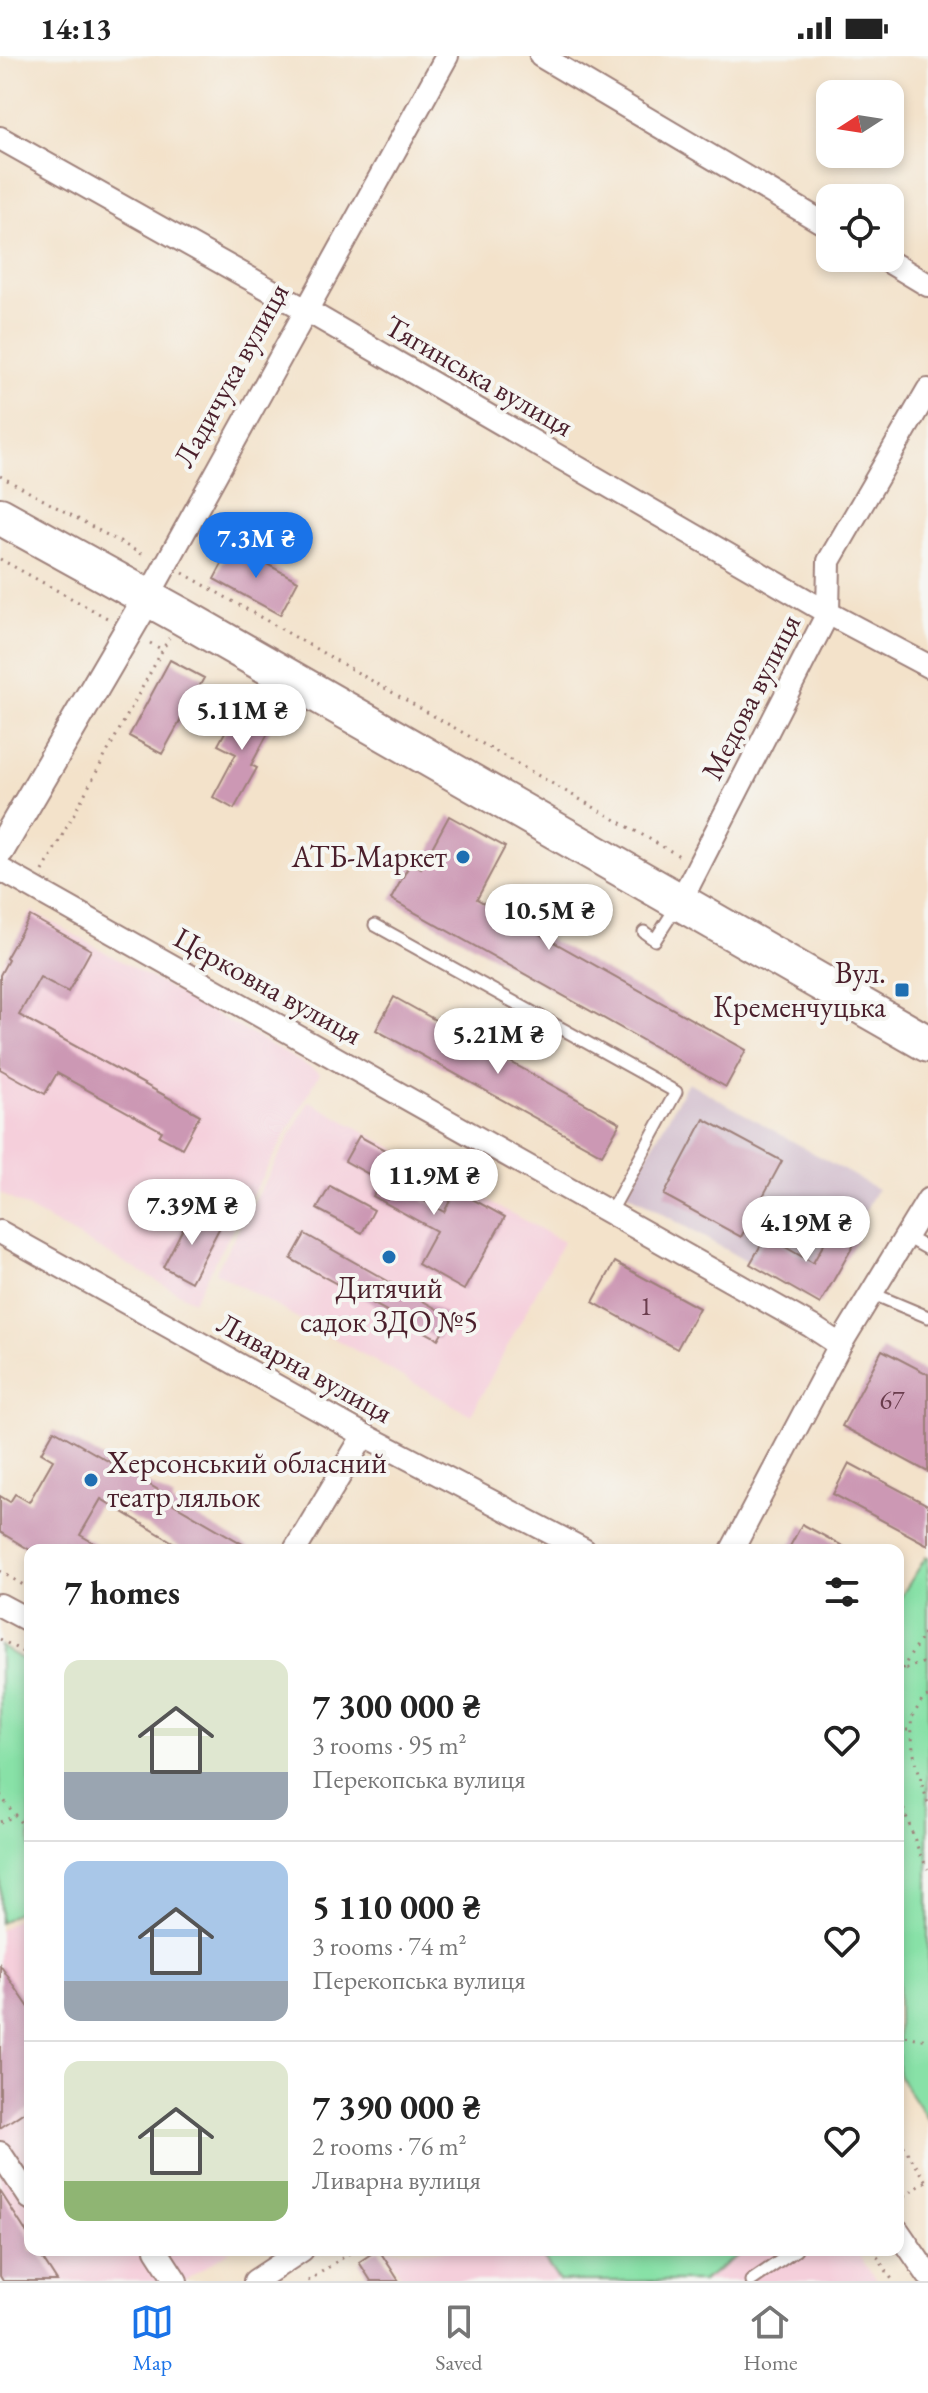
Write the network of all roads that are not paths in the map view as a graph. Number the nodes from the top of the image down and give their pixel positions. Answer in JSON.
{"nodes":[{"id":1,"x":447,"y":56,"type":"edge"},
{"id":2,"x":541,"y":56,"type":"edge"},
{"id":3,"x":0,"y":138,"type":"edge"},
{"id":4,"x":816,"y":219,"type":"edge"},
{"id":5,"x":904,"y":271,"type":"edge"},
{"id":6,"x":928,"y":285,"type":"edge"},
{"id":7,"x":306,"y":310,"type":"junction"},
{"id":8,"x":928,"y":390,"type":"edge"},
{"id":9,"x":0,"y":516,"type":"edge"},
{"id":10,"x":148,"y":597,"type":"junction"},
{"id":11,"x":828,"y":613,"type":"junction"},
{"id":12,"x":928,"y":666,"type":"edge"},
{"id":13,"x":0,"y":850,"type":"edge"},
{"id":14,"x":0,"y":869,"type":"edge"},
{"id":15,"x":680,"y":902,"type":"junction"},
{"id":16,"x":375,"y":925,"type":"dead end"},
{"id":17,"x":644,"y":932,"type":"dead end"},
{"id":18,"x":928,"y":1044,"type":"edge"},
{"id":19,"x":928,"y":1200,"type":"edge"},
{"id":20,"x":610,"y":1213,"type":"junction"},
{"id":21,"x":0,"y":1232,"type":"edge"},
{"id":22,"x":905,"y":1236,"type":"junction"},
{"id":23,"x":928,"y":1249,"type":"edge"},
{"id":24,"x":871,"y":1293,"type":"junction"},
{"id":25,"x":928,"y":1317,"type":"edge"},
{"id":26,"x":840,"y":1345,"type":"junction"},
{"id":27,"x":364,"y":1435,"type":"junction"},
{"id":28,"x":299,"y":1544,"type":"edge"},
{"id":29,"x":573,"y":1544,"type":"edge"},
{"id":30,"x":735,"y":1544,"type":"edge"},
{"id":31,"x":0,"y":1605,"type":"edge"},
{"id":32,"x":24,"y":1618,"type":"edge"},
{"id":33,"x":0,"y":2153,"type":"edge"},
{"id":34,"x":24,"y":2189,"type":"edge"},
{"id":35,"x":904,"y":2240,"type":"edge"},
{"id":36,"x":160,"y":2256,"type":"edge"},
{"id":37,"x":293,"y":2256,"type":"edge"},
{"id":38,"x":785,"y":2256,"type":"edge"},
{"id":39,"x":928,"y":2275,"type":"edge"},
{"id":40,"x":176,"y":2281,"type":"edge"},
{"id":41,"x":255,"y":2281,"type":"edge"},
{"id":42,"x":751,"y":2281,"type":"edge"}],
"edges":[{"from":1,"to":7,"type":"street","name":"Ладичука вулиця"},
{"from":2,"to":4,"type":"street"},
{"from":3,"to":7,"type":"street","name":"Тягинська вулиця"},
{"from":5,"to":6,"type":"street"},
{"from":7,"to":10,"type":"street","name":"Ладичука вулиця"},
{"from":7,"to":11,"type":"street","name":"Тягинська вулиця"},
{"from":8,"to":11,"type":"street","name":"Медова вулиця"},
{"from":9,"to":10,"type":"main road"},
{"from":10,"to":13,"type":"street","name":"Ладичука вулиця"},
{"from":10,"to":15,"type":"main road"},
{"from":11,"to":12,"type":"street","name":"Тягинська вулиця"},
{"from":11,"to":15,"type":"street","name":"Медова вулиця"},
{"from":14,"to":20,"type":"street","name":"Церковна вулиця"},
{"from":15,"to":17,"type":"lane"},
{"from":15,"to":18,"type":"main road"},
{"from":16,"to":20,"type":"lane"},
{"from":19,"to":22,"type":"street"},
{"from":20,"to":26,"type":"street","name":"Церковна вулиця"},
{"from":21,"to":27,"type":"street","name":"Ливарна вулиця"},
{"from":22,"to":23,"type":"lane"},
{"from":22,"to":24,"type":"street"},
{"from":24,"to":25,"type":"lane"},
{"from":24,"to":26,"type":"street"},
{"from":26,"to":30,"type":"street"},
{"from":27,"to":28,"type":"street"},
{"from":27,"to":29,"type":"street","name":"Ливарна вулиця"},
{"from":31,"to":32,"type":"street"},
{"from":33,"to":34,"type":"street"},
{"from":35,"to":39,"type":"street"},
{"from":36,"to":40,"type":"street"},
{"from":37,"to":41,"type":"street"},
{"from":38,"to":42,"type":"lane"}]}
